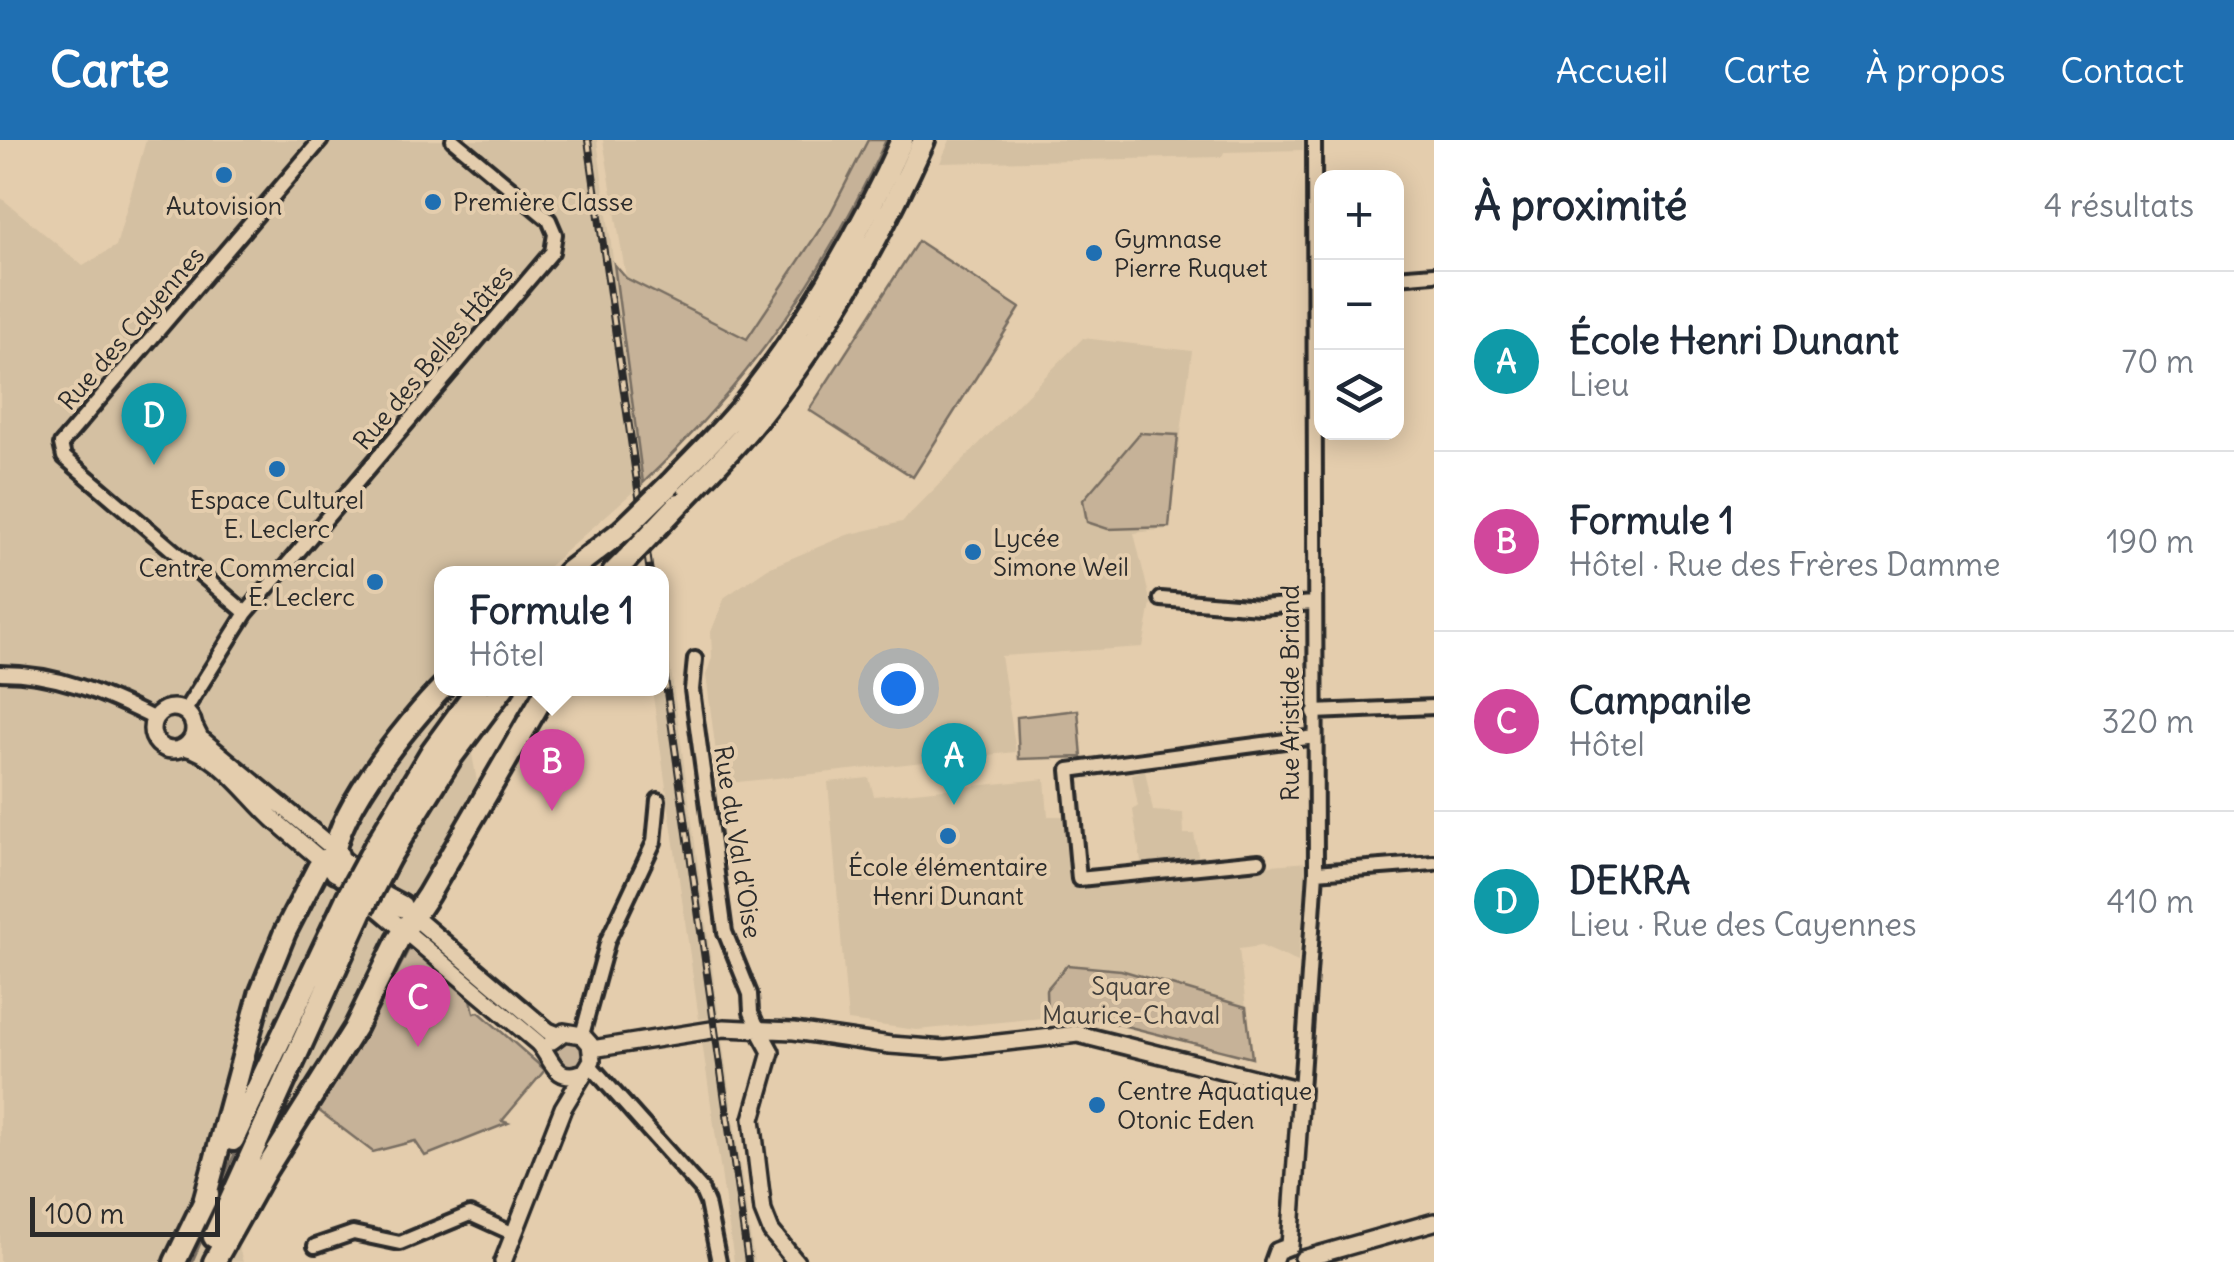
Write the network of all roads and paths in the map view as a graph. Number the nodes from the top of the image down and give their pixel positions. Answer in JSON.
{"nodes":[{"id":1,"x":321,"y":140,"type":"edge"},
{"id":2,"x":454,"y":140,"type":"edge"},
{"id":3,"x":902,"y":140,"type":"edge"},
{"id":4,"x":924,"y":140,"type":"edge"},
{"id":5,"x":1314,"y":140,"type":"edge"},
{"id":6,"x":1317,"y":260,"type":"edge"},
{"id":7,"x":1434,"y":274,"type":"edge"},
{"id":8,"x":1404,"y":276,"type":"edge"},
{"id":9,"x":1316,"y":350,"type":"edge"},
{"id":10,"x":624,"y":530,"type":"junction"},
{"id":11,"x":577,"y":566,"type":"edge"},
{"id":12,"x":590,"y":566,"type":"edge"},
{"id":13,"x":623,"y":566,"type":"edge"},
{"id":14,"x":1161,"y":599,"type":"dead end"},
{"id":15,"x":1314,"y":603,"type":"junction"},
{"id":16,"x":246,"y":612,"type":"junction"},
{"id":17,"x":695,"y":659,"type":"dead end"},
{"id":18,"x":0,"y":673,"type":"edge"},
{"id":19,"x":435,"y":696,"type":"edge"},
{"id":20,"x":472,"y":696,"type":"edge"},
{"id":21,"x":497,"y":696,"type":"edge"},
{"id":22,"x":543,"y":696,"type":"edge"},
{"id":23,"x":1434,"y":707,"type":"edge"},
{"id":24,"x":1314,"y":712,"type":"junction"},
{"id":25,"x":189,"y":718,"type":"junction"},
{"id":26,"x":154,"y":719,"type":"junction"},
{"id":27,"x":1314,"y":737,"type":"junction"},
{"id":28,"x":184,"y":748,"type":"junction"},
{"id":29,"x":658,"y":800,"type":"dead end"},
{"id":30,"x":382,"y":852,"type":"junction"},
{"id":31,"x":331,"y":857,"type":"junction"},
{"id":32,"x":1259,"y":862,"type":"dead end"},
{"id":33,"x":1434,"y":863,"type":"edge"},
{"id":34,"x":1316,"y":872,"type":"junction"},
{"id":35,"x":355,"y":903,"type":"junction"},
{"id":36,"x":409,"y":914,"type":"junction"},
{"id":37,"x":758,"y":1028,"type":"junction"},
{"id":38,"x":794,"y":1031,"type":"junction"},
{"id":39,"x":558,"y":1035,"type":"junction"},
{"id":40,"x":582,"y":1035,"type":"junction"},
{"id":41,"x":770,"y":1052,"type":"junction"},
{"id":42,"x":548,"y":1054,"type":"junction"},
{"id":43,"x":588,"y":1062,"type":"junction"},
{"id":44,"x":564,"y":1075,"type":"junction"},
{"id":45,"x":1302,"y":1090,"type":"junction"},
{"id":46,"x":563,"y":1108,"type":"junction"},
{"id":47,"x":204,"y":1202,"type":"junction"},
{"id":48,"x":1434,"y":1222,"type":"edge"},
{"id":49,"x":514,"y":1234,"type":"junction"},
{"id":50,"x":315,"y":1246,"type":"dead end"},
{"id":51,"x":1290,"y":1246,"type":"junction"},
{"id":52,"x":1303,"y":1260,"type":"edge"},
{"id":53,"x":175,"y":1262,"type":"edge"},
{"id":54,"x":203,"y":1262,"type":"edge"},
{"id":55,"x":214,"y":1262,"type":"edge"},
{"id":56,"x":503,"y":1262,"type":"edge"},
{"id":57,"x":718,"y":1262,"type":"edge"},
{"id":58,"x":796,"y":1262,"type":"edge"},
{"id":59,"x":1274,"y":1262,"type":"edge"}],
"edges":[{"from":1,"to":16,"type":"street","name":"Rue des Cayennes"},
{"from":2,"to":16,"type":"street","name":"Rue des Belles Hâtes"},
{"from":3,"to":10,"type":"main road","bridge":true},
{"from":4,"to":13,"type":"main road","bridge":true},
{"from":5,"to":6,"type":"street","name":"Rue Aristide Briand"},
{"from":7,"to":8,"type":"street"},
{"from":9,"to":15,"type":"street","name":"Rue Aristide Briand"},
{"from":10,"to":11,"type":"main road"},
{"from":10,"to":12,"type":"main road"},
{"from":14,"to":15,"type":"street"},
{"from":15,"to":24,"type":"street","name":"Rue Aristide Briand"},
{"from":16,"to":25,"type":"street","name":"Rue des Belles Hâtes"},
{"from":17,"to":37,"type":"street","name":"Rue du Val d'Oise"},
{"from":18,"to":26,"type":"street"},
{"from":19,"to":31,"type":"main road"},
{"from":20,"to":30,"type":"main road"},
{"from":21,"to":30,"type":"main road"},
{"from":22,"to":36,"type":"main road"},
{"from":23,"to":24,"type":"street"},
{"from":24,"to":27,"type":"street","name":"Rue Aristide Briand"},
{"from":25,"to":26,"type":"street"},
{"from":25,"to":28,"type":"street"},
{"from":25,"to":31,"type":"street"},
{"from":26,"to":28,"type":"street"},
{"from":27,"to":32,"type":"street"},
{"from":27,"to":34,"type":"street","name":"Rue Aristide Briand"},
{"from":28,"to":31,"type":"street"},
{"from":29,"to":40,"type":"street"},
{"from":30,"to":35,"type":"main road","bridge":true},
{"from":31,"to":36,"type":"main road"},
{"from":31,"to":47,"type":"main road"},
{"from":33,"to":34,"type":"street"},
{"from":34,"to":45,"type":"street","name":"Rue Aristide Briand"},
{"from":35,"to":47,"type":"main road"},
{"from":35,"to":54,"type":"main road"},
{"from":36,"to":39,"type":"street"},
{"from":36,"to":42,"type":"street"},
{"from":36,"to":55,"type":"main road"},
{"from":37,"to":38,"type":"street"},
{"from":37,"to":41,"type":"street"},
{"from":37,"to":43,"type":"street"},
{"from":38,"to":41,"type":"street"},
{"from":38,"to":45,"type":"street"},
{"from":39,"to":40,"type":"street"},
{"from":39,"to":42,"type":"street"},
{"from":40,"to":43,"type":"street"},
{"from":41,"to":58,"type":"street"},
{"from":42,"to":44,"type":"street"},
{"from":43,"to":44,"type":"street"},
{"from":43,"to":46,"type":"street"},
{"from":43,"to":57,"type":"street"},
{"from":44,"to":46,"type":"street"},
{"from":45,"to":51,"type":"street","name":"Rue Aristide Briand"},
{"from":46,"to":49,"type":"street"},
{"from":47,"to":53,"type":"main road"},
{"from":48,"to":52,"type":"street"},
{"from":49,"to":50,"type":"street"},
{"from":49,"to":56,"type":"street"},
{"from":51,"to":52,"type":"street"},
{"from":51,"to":59,"type":"street"}]}
